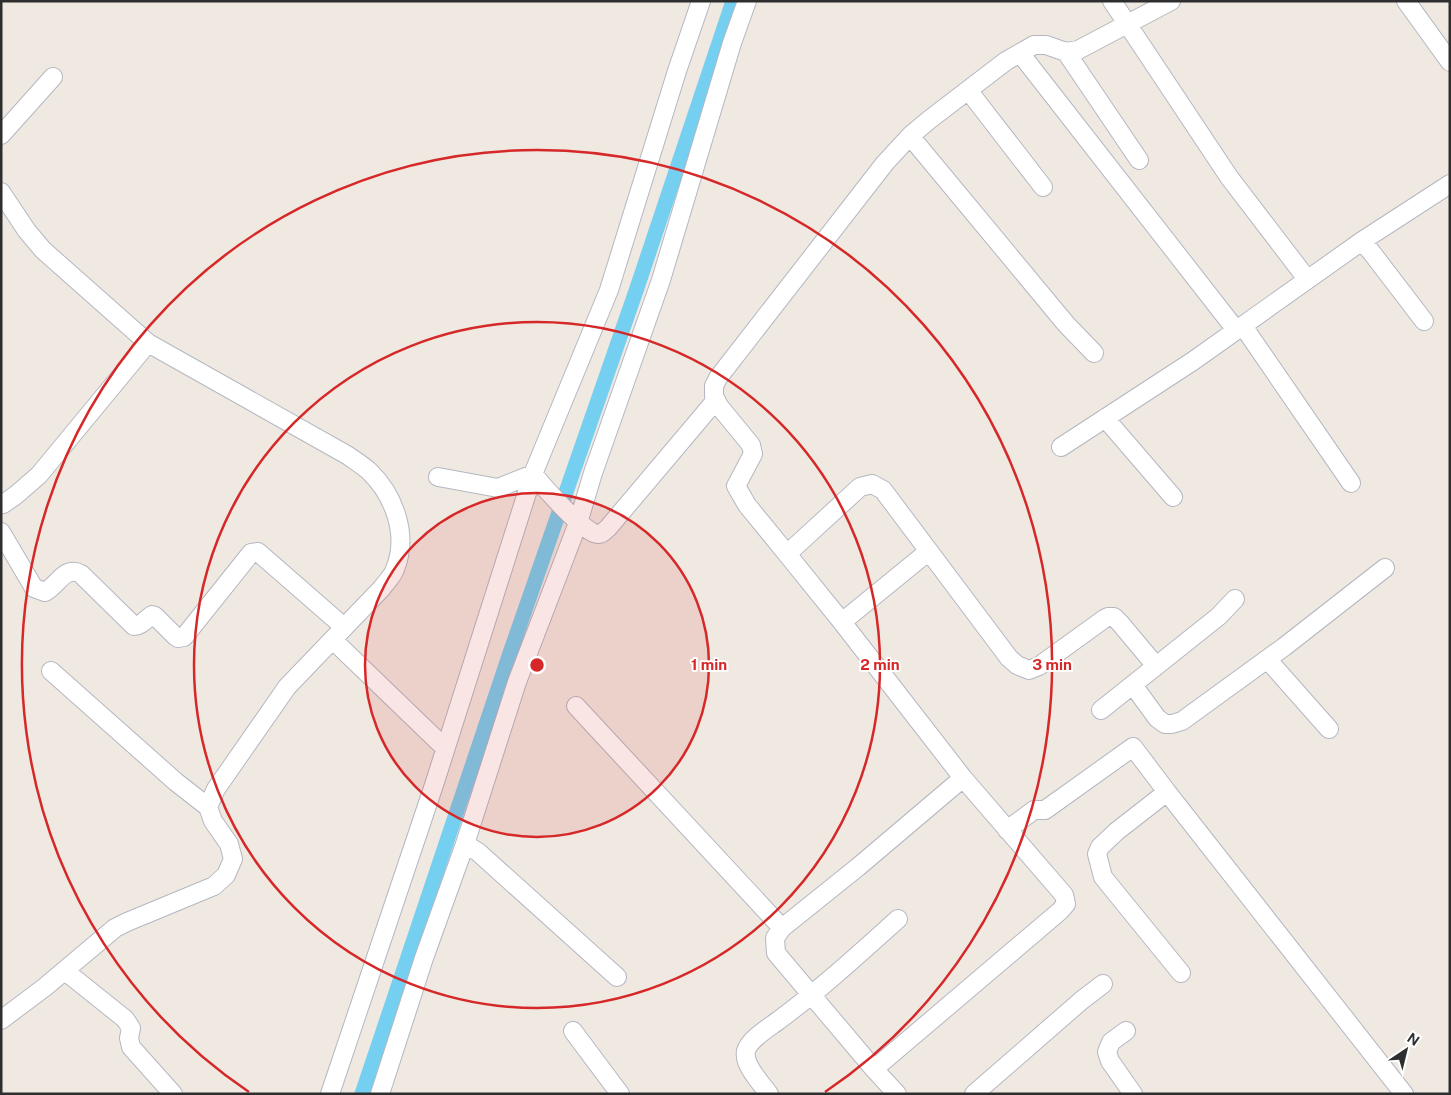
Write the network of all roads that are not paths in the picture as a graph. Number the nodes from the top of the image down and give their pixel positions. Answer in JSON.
{"nodes":[{"id":1,"x":702,"y":1,"type":"edge"},
{"id":2,"x":748,"y":1,"type":"edge"},
{"id":3,"x":1112,"y":1,"type":"edge"},
{"id":4,"x":1171,"y":1,"type":"edge"},
{"id":5,"x":1406,"y":1,"type":"edge"},
{"id":6,"x":1127,"y":25,"type":"junction"},
{"id":7,"x":1066,"y":52,"type":"junction"},
{"id":8,"x":1020,"y":53,"type":"junction"},
{"id":9,"x":1450,"y":62,"type":"edge"},
{"id":10,"x":53,"y":77,"type":"dead end"},
{"id":11,"x":968,"y":90,"type":"junction"},
{"id":12,"x":1,"y":135,"type":"edge"},
{"id":13,"x":910,"y":136,"type":"junction"},
{"id":14,"x":1139,"y":160,"type":"dead end"},
{"id":15,"x":1450,"y":184,"type":"edge"},
{"id":16,"x":1043,"y":187,"type":"dead end"},
{"id":17,"x":1,"y":192,"type":"edge"},
{"id":18,"x":1362,"y":241,"type":"junction"},
{"id":19,"x":1307,"y":279,"type":"junction"},
{"id":20,"x":1424,"y":321,"type":"dead end"},
{"id":21,"x":1239,"y":328,"type":"junction"},
{"id":22,"x":148,"y":343,"type":"junction"},
{"id":23,"x":1094,"y":353,"type":"dead end"},
{"id":24,"x":716,"y":400,"type":"junction"},
{"id":25,"x":1105,"y":418,"type":"junction"},
{"id":26,"x":1062,"y":446,"type":"dead end"},
{"id":27,"x":438,"y":478,"type":"dead end"},
{"id":28,"x":536,"y":479,"type":"junction"},
{"id":29,"x":1352,"y":483,"type":"dead end"},
{"id":30,"x":1172,"y":497,"type":"dead end"},
{"id":31,"x":2,"y":504,"type":"edge"},
{"id":32,"x":573,"y":518,"type":"junction"},
{"id":33,"x":1,"y":532,"type":"edge"},
{"id":34,"x":929,"y":551,"type":"junction"},
{"id":35,"x":788,"y":554,"type":"junction"},
{"id":36,"x":1385,"y":568,"type":"dead end"},
{"id":37,"x":1235,"y":599,"type":"dead end"},
{"id":38,"x":842,"y":622,"type":"junction"},
{"id":39,"x":339,"y":633,"type":"junction"},
{"id":40,"x":1267,"y":659,"type":"junction"},
{"id":41,"x":1156,"y":666,"type":"junction"},
{"id":42,"x":52,"y":671,"type":"dead end"},
{"id":43,"x":1133,"y":685,"type":"junction"},
{"id":44,"x":576,"y":706,"type":"dead end"},
{"id":45,"x":1101,"y":710,"type":"dead end"},
{"id":46,"x":1329,"y":729,"type":"dead end"},
{"id":47,"x":445,"y":748,"type":"junction"},
{"id":48,"x":963,"y":778,"type":"junction"},
{"id":49,"x":1166,"y":792,"type":"junction"},
{"id":50,"x":208,"y":807,"type":"junction"},
{"id":51,"x":1007,"y":830,"type":"junction"},
{"id":52,"x":465,"y":844,"type":"junction"},
{"id":53,"x":898,"y":919,"type":"dead end"},
{"id":54,"x":782,"y":928,"type":"junction"},
{"id":55,"x":65,"y":971,"type":"junction"},
{"id":56,"x":1181,"y":973,"type":"dead end"},
{"id":57,"x":617,"y":977,"type":"dead end"},
{"id":58,"x":1103,"y":984,"type":"dead end"},
{"id":59,"x":812,"y":996,"type":"junction"},
{"id":60,"x":1,"y":1020,"type":"edge"},
{"id":61,"x":573,"y":1031,"type":"dead end"},
{"id":62,"x":1126,"y":1031,"type":"dead end"},
{"id":63,"x":874,"y":1069,"type":"junction"},
{"id":64,"x":174,"y":1094,"type":"edge"},
{"id":65,"x":330,"y":1094,"type":"edge"},
{"id":66,"x":380,"y":1094,"type":"edge"},
{"id":67,"x":620,"y":1094,"type":"edge"},
{"id":68,"x":769,"y":1094,"type":"edge"},
{"id":69,"x":898,"y":1094,"type":"edge"},
{"id":70,"x":974,"y":1094,"type":"edge"},
{"id":71,"x":1134,"y":1094,"type":"edge"},
{"id":72,"x":1404,"y":1094,"type":"edge"}],
"edges":[{"from":1,"to":28,"type":"street"},
{"from":2,"to":32,"type":"street"},
{"from":3,"to":6,"type":"street"},
{"from":4,"to":6,"type":"street"},
{"from":5,"to":9,"type":"street"},
{"from":6,"to":7,"type":"street"},
{"from":6,"to":19,"type":"street"},
{"from":7,"to":8,"type":"street"},
{"from":7,"to":14,"type":"street"},
{"from":8,"to":11,"type":"street"},
{"from":8,"to":21,"type":"street"},
{"from":10,"to":12,"type":"street"},
{"from":11,"to":13,"type":"street"},
{"from":11,"to":16,"type":"street"},
{"from":13,"to":23,"type":"street"},
{"from":13,"to":24,"type":"street"},
{"from":15,"to":18,"type":"street"},
{"from":17,"to":22,"type":"street"},
{"from":18,"to":19,"type":"street"},
{"from":18,"to":20,"type":"street"},
{"from":19,"to":21,"type":"street"},
{"from":21,"to":25,"type":"street"},
{"from":21,"to":29,"type":"street"},
{"from":22,"to":31,"type":"street"},
{"from":22,"to":39,"type":"street"},
{"from":24,"to":32,"type":"street"},
{"from":24,"to":35,"type":"street"},
{"from":25,"to":26,"type":"street"},
{"from":25,"to":30,"type":"street"},
{"from":27,"to":28,"type":"street"},
{"from":28,"to":32,"type":"street"},
{"from":28,"to":47,"type":"street"},
{"from":32,"to":52,"type":"street"},
{"from":33,"to":39,"type":"street"},
{"from":34,"to":35,"type":"street"},
{"from":34,"to":38,"type":"street"},
{"from":34,"to":41,"type":"street"},
{"from":35,"to":38,"type":"street"},
{"from":36,"to":40,"type":"street"},
{"from":37,"to":41,"type":"street"},
{"from":38,"to":48,"type":"street"},
{"from":39,"to":47,"type":"street"},
{"from":39,"to":50,"type":"street"},
{"from":40,"to":43,"type":"street"},
{"from":40,"to":46,"type":"street"},
{"from":41,"to":43,"type":"street"},
{"from":42,"to":50,"type":"street"},
{"from":43,"to":45,"type":"street"},
{"from":44,"to":54,"type":"street"},
{"from":47,"to":65,"type":"street"},
{"from":48,"to":51,"type":"street"},
{"from":48,"to":54,"type":"street"},
{"from":49,"to":51,"type":"street"},
{"from":49,"to":56,"type":"street"},
{"from":49,"to":72,"type":"street"},
{"from":50,"to":55,"type":"street"},
{"from":51,"to":63,"type":"street"},
{"from":52,"to":57,"type":"street"},
{"from":52,"to":66,"type":"street"},
{"from":53,"to":59,"type":"street"},
{"from":54,"to":59,"type":"street"},
{"from":55,"to":60,"type":"street"},
{"from":55,"to":64,"type":"street"},
{"from":58,"to":70,"type":"street"},
{"from":59,"to":63,"type":"street"},
{"from":59,"to":68,"type":"street"},
{"from":61,"to":67,"type":"street"},
{"from":62,"to":71,"type":"street"},
{"from":63,"to":69,"type":"street"}]}
